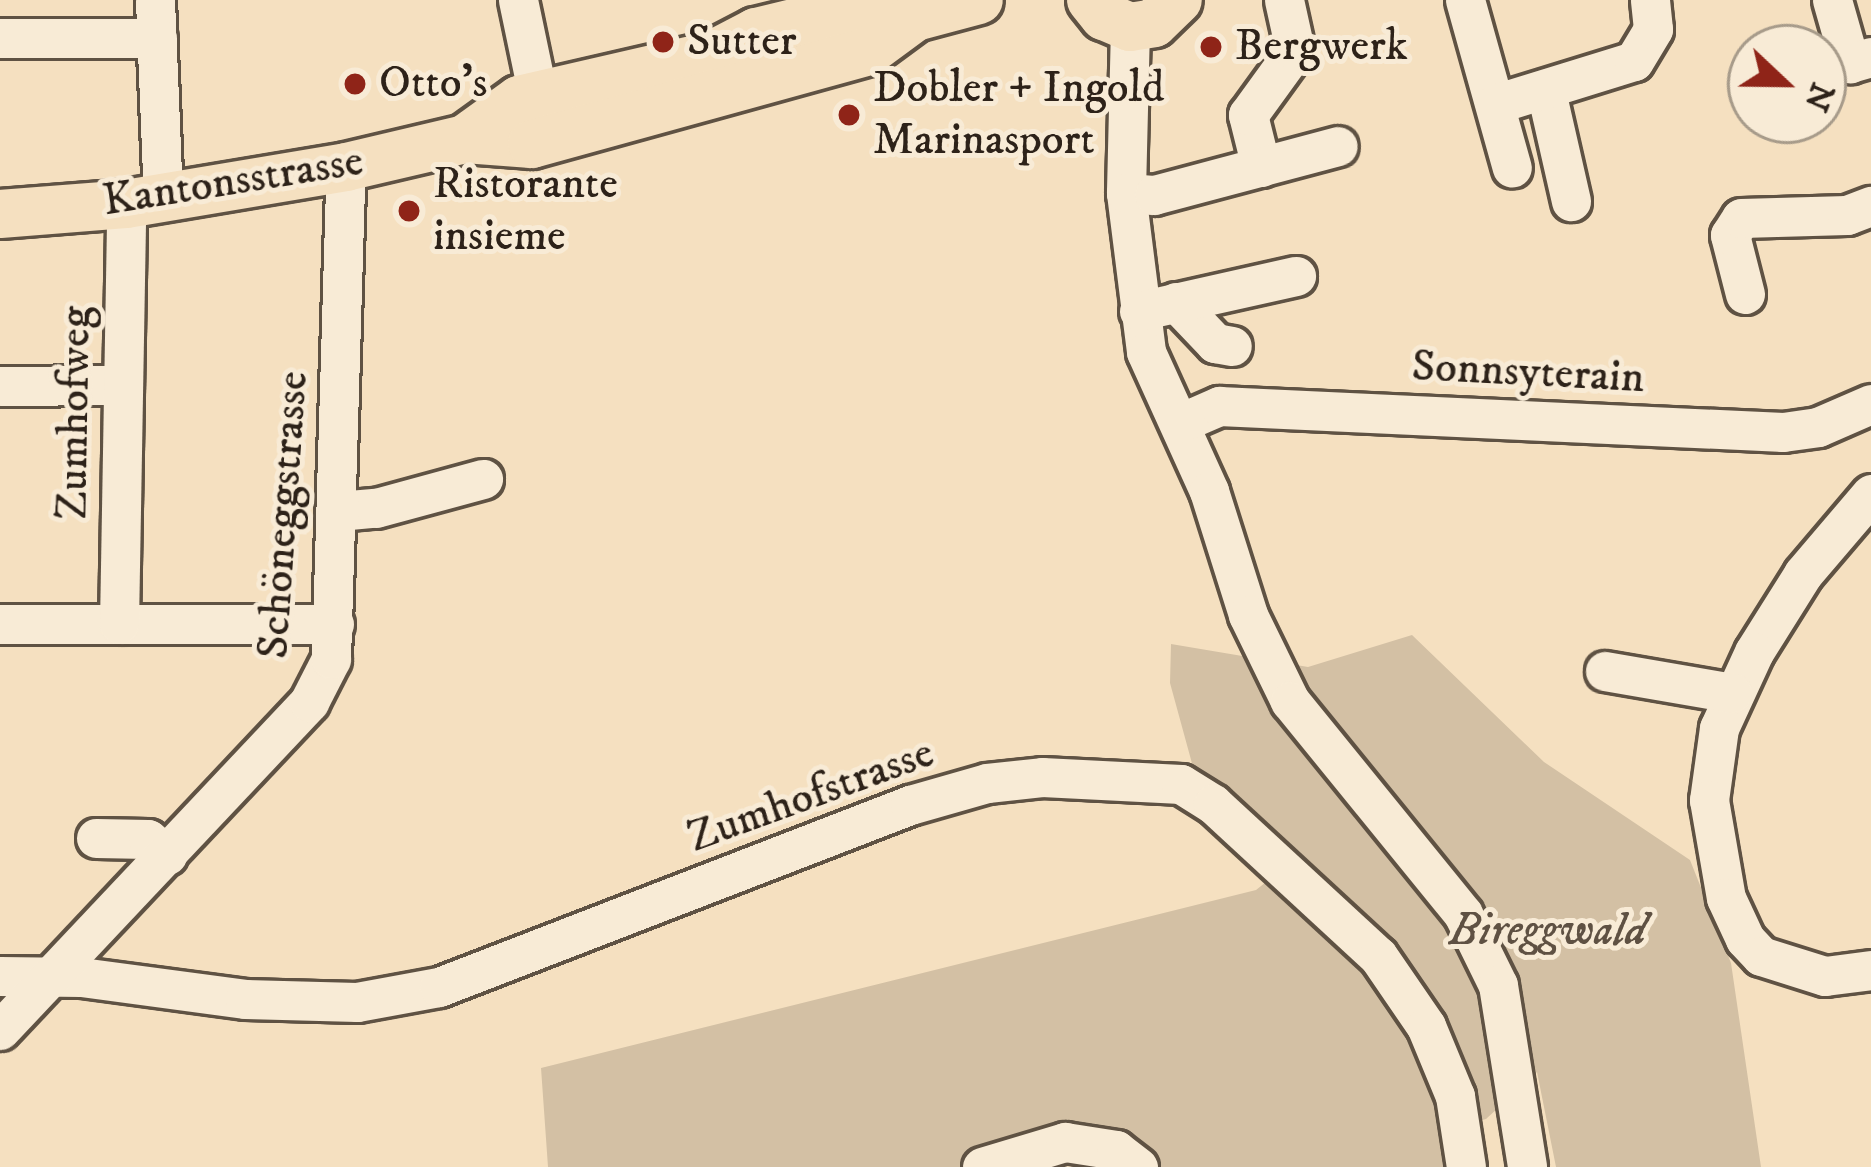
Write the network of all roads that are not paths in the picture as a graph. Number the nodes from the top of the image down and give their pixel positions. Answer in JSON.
{"nodes":[{"id":1,"x":518,"y":0,"type":"edge"},
{"id":2,"x":979,"y":0,"type":"edge"},
{"id":3,"x":1178,"y":0,"type":"edge"},
{"id":4,"x":1284,"y":0,"type":"edge"},
{"id":5,"x":1465,"y":0,"type":"edge"},
{"id":6,"x":1649,"y":0,"type":"edge"},
{"id":7,"x":1832,"y":0,"type":"edge"},
{"id":8,"x":778,"y":13,"type":"edge"},
{"id":9,"x":1110,"y":13,"type":"edge"},
{"id":10,"x":156,"y":16,"type":"edge"},
{"id":11,"x":915,"y":17,"type":"junction"},
{"id":12,"x":5,"y":24,"type":"edge"},
{"id":13,"x":1871,"y":56,"type":"edge"},
{"id":14,"x":1546,"y":92,"type":"junction"},
{"id":15,"x":538,"y":96,"type":"junction"},
{"id":16,"x":1495,"y":104,"type":"junction"},
{"id":17,"x":465,"y":139,"type":"junction"},
{"id":18,"x":1338,"y":146,"type":"dead end"},
{"id":19,"x":346,"y":166,"type":"junction"},
{"id":20,"x":1261,"y":166,"type":"junction"},
{"id":21,"x":1512,"y":169,"type":"dead end"},
{"id":22,"x":1126,"y":194,"type":"junction"},
{"id":23,"x":145,"y":201,"type":"junction"},
{"id":24,"x":1571,"y":201,"type":"dead end"},
{"id":25,"x":1871,"y":206,"type":"edge"},
{"id":26,"x":0,"y":214,"type":"edge"},
{"id":27,"x":1296,"y":276,"type":"dead end"},
{"id":28,"x":1745,"y":294,"type":"dead end"},
{"id":29,"x":1157,"y":306,"type":"junction"},
{"id":30,"x":1232,"y":346,"type":"dead end"},
{"id":31,"x":123,"y":385,"type":"junction"},
{"id":32,"x":0,"y":386,"type":"edge"},
{"id":33,"x":1871,"y":404,"type":"edge"},
{"id":34,"x":1180,"y":423,"type":"junction"},
{"id":35,"x":483,"y":479,"type":"dead end"},
{"id":36,"x":1871,"y":494,"type":"edge"},
{"id":37,"x":338,"y":511,"type":"junction"},
{"id":38,"x":0,"y":624,"type":"edge"},
{"id":39,"x":119,"y":624,"type":"junction"},
{"id":40,"x":334,"y":624,"type":"junction"},
{"id":41,"x":1605,"y":671,"type":"dead end"},
{"id":42,"x":1732,"y":693,"type":"junction"},
{"id":43,"x":96,"y":838,"type":"dead end"},
{"id":44,"x":166,"y":855,"type":"junction"},
{"id":45,"x":1871,"y":970,"type":"edge"},
{"id":46,"x":0,"y":976,"type":"edge"},
{"id":47,"x":51,"y":976,"type":"junction"},
{"id":48,"x":0,"y":1030,"type":"edge"},
{"id":49,"x":982,"y":1167,"type":"edge"},
{"id":50,"x":1138,"y":1167,"type":"edge"},
{"id":51,"x":1466,"y":1167,"type":"edge"},
{"id":52,"x":1527,"y":1167,"type":"edge"}],
"edges":[{"from":1,"to":15,"type":"street"},
{"from":2,"to":11,"type":"main road","name":"Kantonsstrasse"},
{"from":3,"to":9,"type":"main road"},
{"from":4,"to":20,"type":"street"},
{"from":5,"to":16,"type":"street"},
{"from":6,"to":14,"type":"street"},
{"from":7,"to":13,"type":"street"},
{"from":8,"to":11,"type":"main road","name":"Kantonsstrasse"},
{"from":8,"to":15,"type":"main road","name":"Kantonsstrasse"},
{"from":9,"to":22,"type":"street"},
{"from":10,"to":12,"type":"street"},
{"from":10,"to":23,"type":"street","name":"Zumhofweg"},
{"from":11,"to":17,"type":"main road","name":"Kantonsstrasse"},
{"from":14,"to":16,"type":"street"},
{"from":14,"to":24,"type":"street"},
{"from":15,"to":17,"type":"main road","name":"Kantonsstrasse"},
{"from":16,"to":21,"type":"street"},
{"from":17,"to":19,"type":"main road","name":"Kantonsstrasse"},
{"from":18,"to":20,"type":"street"},
{"from":19,"to":23,"type":"main road","name":"Kantonsstrasse"},
{"from":19,"to":37,"type":"street","name":"Schöneggstrasse"},
{"from":20,"to":22,"type":"street"},
{"from":22,"to":29,"type":"street"},
{"from":23,"to":26,"type":"main road","name":"Kantonsstrasse"},
{"from":23,"to":31,"type":"street","name":"Zumhofweg"},
{"from":25,"to":28,"type":"street"},
{"from":27,"to":29,"type":"street"},
{"from":29,"to":30,"type":"street"},
{"from":29,"to":34,"type":"street"},
{"from":31,"to":32,"type":"street"},
{"from":31,"to":39,"type":"street","name":"Zumhofweg"},
{"from":33,"to":34,"type":"street","name":"Sonnsyterain"},
{"from":34,"to":52,"type":"street"},
{"from":35,"to":37,"type":"street"},
{"from":36,"to":42,"type":"street"},
{"from":37,"to":40,"type":"street","name":"Schöneggstrasse"},
{"from":38,"to":39,"type":"street"},
{"from":39,"to":40,"type":"street"},
{"from":40,"to":44,"type":"street","name":"Schöneggstrasse"},
{"from":41,"to":42,"type":"street"},
{"from":42,"to":45,"type":"street"},
{"from":43,"to":44,"type":"street"},
{"from":44,"to":47,"type":"street","name":"Schöneggstrasse"},
{"from":46,"to":47,"type":"street","name":"Zumhofstrasse"},
{"from":47,"to":48,"type":"street","name":"Schöneggstrasse"},
{"from":47,"to":51,"type":"street","name":"Zumhofstrasse"},
{"from":49,"to":50,"type":"street"}]}
